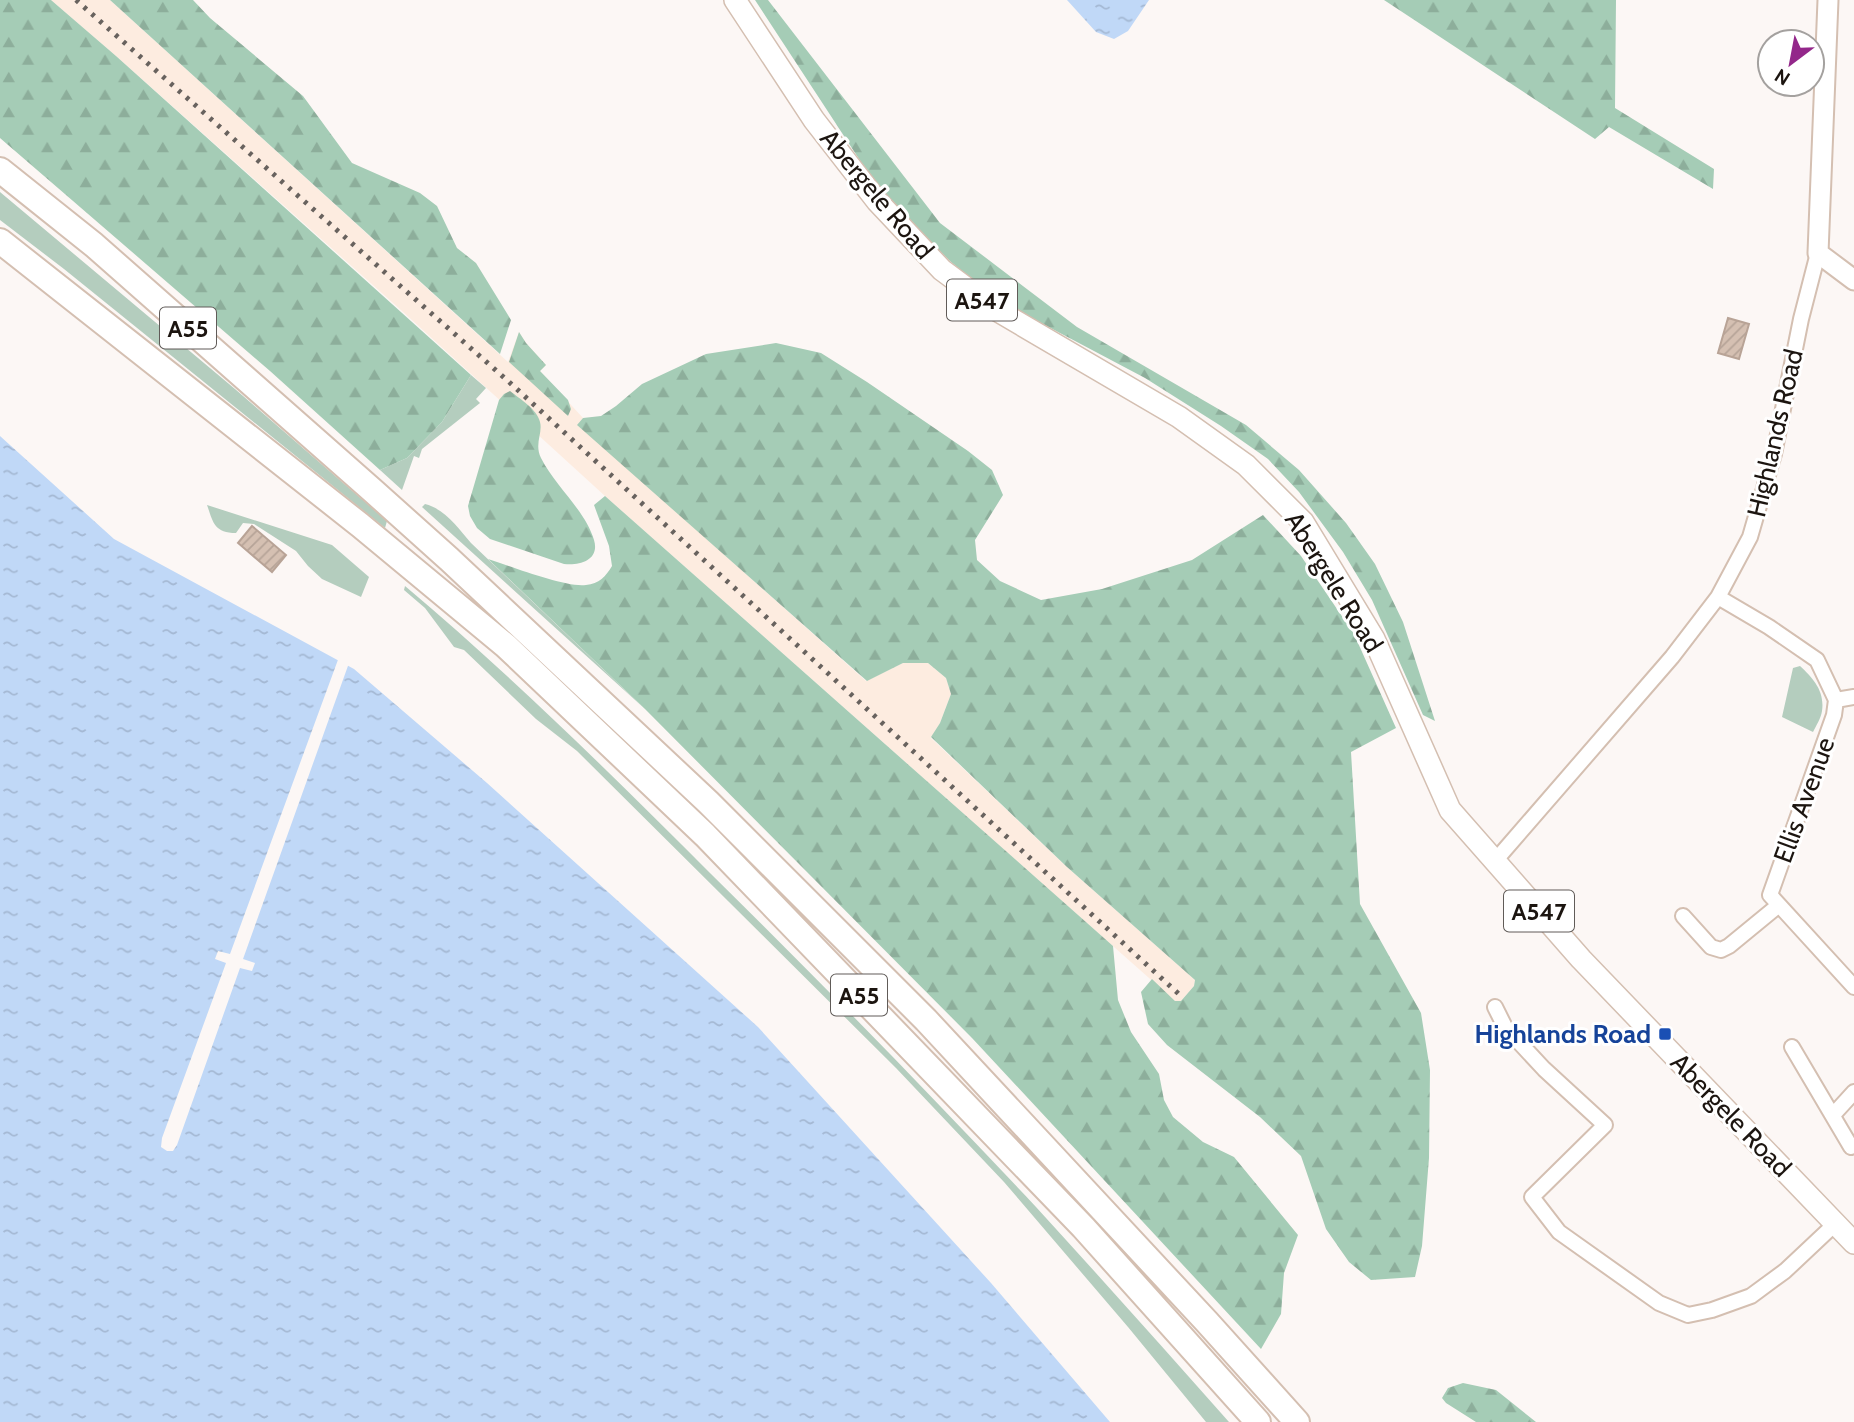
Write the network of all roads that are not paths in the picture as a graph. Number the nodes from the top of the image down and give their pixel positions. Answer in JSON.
{"nodes":[{"id":1,"x":735,"y":0,"type":"edge"},
{"id":2,"x":1828,"y":0,"type":"edge"},
{"id":3,"x":0,"y":170,"type":"edge"},
{"id":4,"x":0,"y":241,"type":"edge"},
{"id":5,"x":1818,"y":253,"type":"junction"},
{"id":6,"x":1854,"y":280,"type":"edge"},
{"id":7,"x":1718,"y":597,"type":"junction"},
{"id":8,"x":1854,"y":697,"type":"edge"},
{"id":9,"x":1836,"y":700,"type":"junction"},
{"id":10,"x":1494,"y":861,"type":"junction"},
{"id":11,"x":1779,"y":905,"type":"junction"},
{"id":12,"x":1683,"y":915,"type":"dead end"},
{"id":13,"x":1854,"y":987,"type":"edge"},
{"id":14,"x":1495,"y":1007,"type":"dead end"},
{"id":15,"x":1792,"y":1047,"type":"dead end"},
{"id":16,"x":1854,"y":1092,"type":"edge"},
{"id":17,"x":1833,"y":1115,"type":"junction"},
{"id":18,"x":1851,"y":1147,"type":"dead end"},
{"id":19,"x":1835,"y":1224,"type":"junction"},
{"id":20,"x":1854,"y":1243,"type":"edge"},
{"id":21,"x":1258,"y":1422,"type":"edge"},
{"id":22,"x":1297,"y":1422,"type":"edge"}],
"edges":[{"from":1,"to":10,"type":"main road","name":"Abergele Road","number":"A547"},
{"from":2,"to":5,"type":"street"},
{"from":3,"to":22,"type":"highway","number":"A55"},
{"from":4,"to":21,"type":"highway","number":"A55"},
{"from":5,"to":6,"type":"street"},
{"from":5,"to":7,"type":"street","name":"Highlands Road"},
{"from":7,"to":9,"type":"street"},
{"from":7,"to":10,"type":"street","name":"Highlands Road"},
{"from":8,"to":9,"type":"street"},
{"from":9,"to":11,"type":"street","name":"Ellis Avenue"},
{"from":10,"to":19,"type":"main road","name":"Abergele Road","number":"A547"},
{"from":11,"to":12,"type":"street"},
{"from":11,"to":13,"type":"street"},
{"from":14,"to":19,"type":"street"},
{"from":15,"to":17,"type":"street"},
{"from":16,"to":17,"type":"street"},
{"from":17,"to":18,"type":"street"},
{"from":19,"to":20,"type":"main road","name":"Abergele Road","number":"A547"}]}
